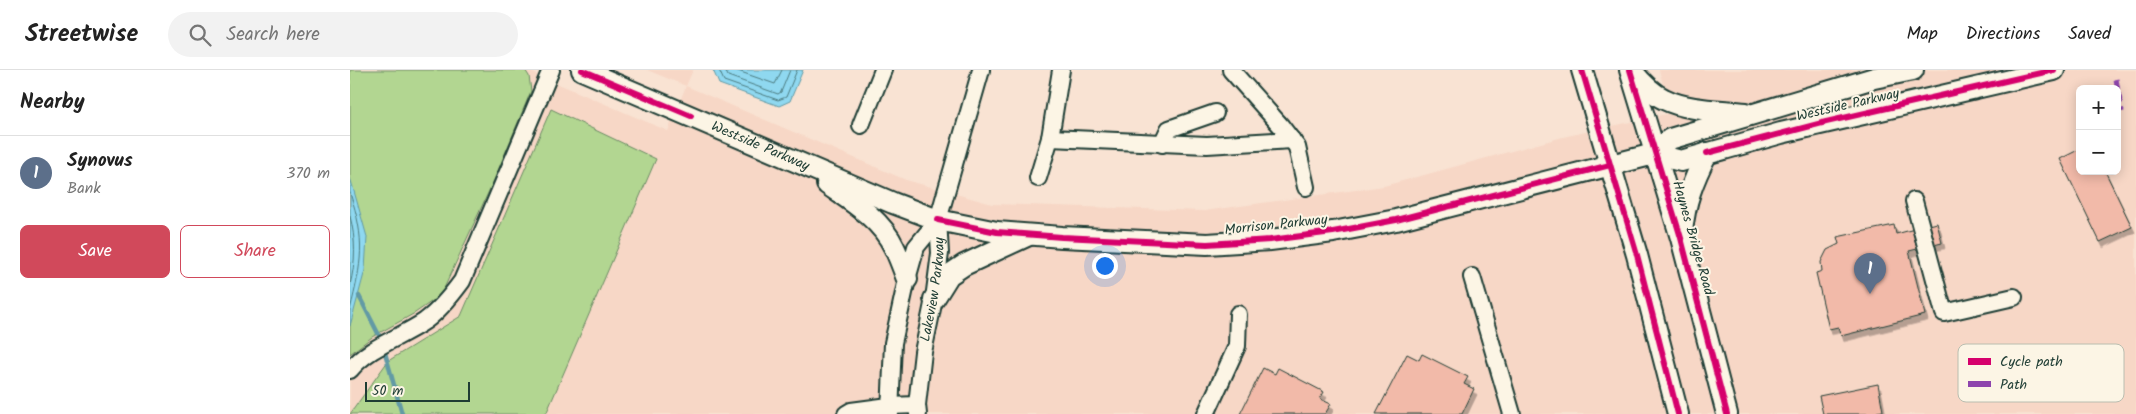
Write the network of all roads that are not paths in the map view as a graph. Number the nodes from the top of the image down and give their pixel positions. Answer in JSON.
{"nodes":[{"id":1,"x":551,"y":70,"type":"edge"},
{"id":2,"x":582,"y":70,"type":"edge"},
{"id":3,"x":883,"y":70,"type":"edge"},
{"id":4,"x":980,"y":70,"type":"edge"},
{"id":5,"x":1061,"y":70,"type":"edge"},
{"id":6,"x":1231,"y":70,"type":"edge"},
{"id":7,"x":1582,"y":70,"type":"edge"},
{"id":8,"x":1630,"y":70,"type":"edge"},
{"id":9,"x":1913,"y":70,"type":"edge"},
{"id":10,"x":2054,"y":70,"type":"edge"},
{"id":11,"x":1215,"y":113,"type":"dead end"},
{"id":12,"x":1755,"y":114,"type":"junction"},
{"id":13,"x":861,"y":125,"type":"dead end"},
{"id":14,"x":1050,"y":138,"type":"junction"},
{"id":15,"x":1292,"y":140,"type":"junction"},
{"id":16,"x":1162,"y":144,"type":"junction"},
{"id":17,"x":1707,"y":153,"type":"junction"},
{"id":18,"x":1654,"y":154,"type":"junction"},
{"id":19,"x":795,"y":161,"type":"junction"},
{"id":20,"x":1610,"y":165,"type":"junction"},
{"id":21,"x":1038,"y":178,"type":"dead end"},
{"id":22,"x":1306,"y":187,"type":"dead end"},
{"id":23,"x":1914,"y":201,"type":"dead end"},
{"id":24,"x":938,"y":220,"type":"junction"},
{"id":25,"x":1030,"y":235,"type":"junction"},
{"id":26,"x":1681,"y":238,"type":"junction"},
{"id":27,"x":1472,"y":277,"type":"dead end"},
{"id":28,"x":907,"y":279,"type":"junction"},
{"id":29,"x":2014,"y":298,"type":"dead end"},
{"id":30,"x":934,"y":299,"type":"junction"},
{"id":31,"x":1238,"y":314,"type":"dead end"},
{"id":32,"x":350,"y":370,"type":"edge"},
{"id":33,"x":889,"y":410,"type":"edge"},
{"id":34,"x":918,"y":410,"type":"edge"},
{"id":35,"x":846,"y":414,"type":"edge"},
{"id":36,"x":1206,"y":414,"type":"edge"},
{"id":37,"x":1512,"y":414,"type":"edge"},
{"id":38,"x":1678,"y":414,"type":"edge"},
{"id":39,"x":1727,"y":414,"type":"edge"}],
"edges":[{"from":1,"to":32,"type":"street"},
{"from":2,"to":19,"type":"main road","name":"Westside Parkway"},
{"from":3,"to":13,"type":"street"},
{"from":4,"to":24,"type":"street"},
{"from":5,"to":14,"type":"street"},
{"from":6,"to":15,"type":"street"},
{"from":7,"to":20,"type":"main road"},
{"from":8,"to":12,"type":"main road"},
{"from":8,"to":18,"type":"main road","name":"Haynes Bridge Road"},
{"from":9,"to":12,"type":"main road","name":"Westside Parkway"},
{"from":10,"to":17,"type":"main road","name":"Westside Parkway"},
{"from":11,"to":16,"type":"street"},
{"from":12,"to":18,"type":"main road","name":"Westside Parkway"},
{"from":14,"to":16,"type":"street"},
{"from":14,"to":21,"type":"street"},
{"from":15,"to":16,"type":"street"},
{"from":15,"to":22,"type":"street"},
{"from":17,"to":18,"type":"main road","name":"Westside Parkway"},
{"from":17,"to":26,"type":"main road"},
{"from":18,"to":20,"type":"main road","name":"Westside Parkway"},
{"from":18,"to":26,"type":"main road","name":"Haynes Bridge Road"},
{"from":19,"to":24,"type":"main road","name":"Westside Parkway"},
{"from":19,"to":28,"type":"main road"},
{"from":20,"to":25,"type":"main road","name":"Morrison Parkway"},
{"from":20,"to":38,"type":"main road"},
{"from":23,"to":29,"type":"street"},
{"from":24,"to":25,"type":"main road","name":"Morrison Parkway"},
{"from":24,"to":28,"type":"street","name":"Lakeview Parkway"},
{"from":24,"to":30,"type":"street","name":"Lakeview Parkway"},
{"from":25,"to":30,"type":"main road"},
{"from":26,"to":39,"type":"main road","name":"Haynes Bridge Road"},
{"from":27,"to":37,"type":"street"},
{"from":28,"to":33,"type":"street","name":"Lakeview Parkway"},
{"from":30,"to":34,"type":"street","name":"Lakeview Parkway"},
{"from":31,"to":36,"type":"street"},
{"from":33,"to":34,"type":"street"},
{"from":33,"to":35,"type":"street"}]}
